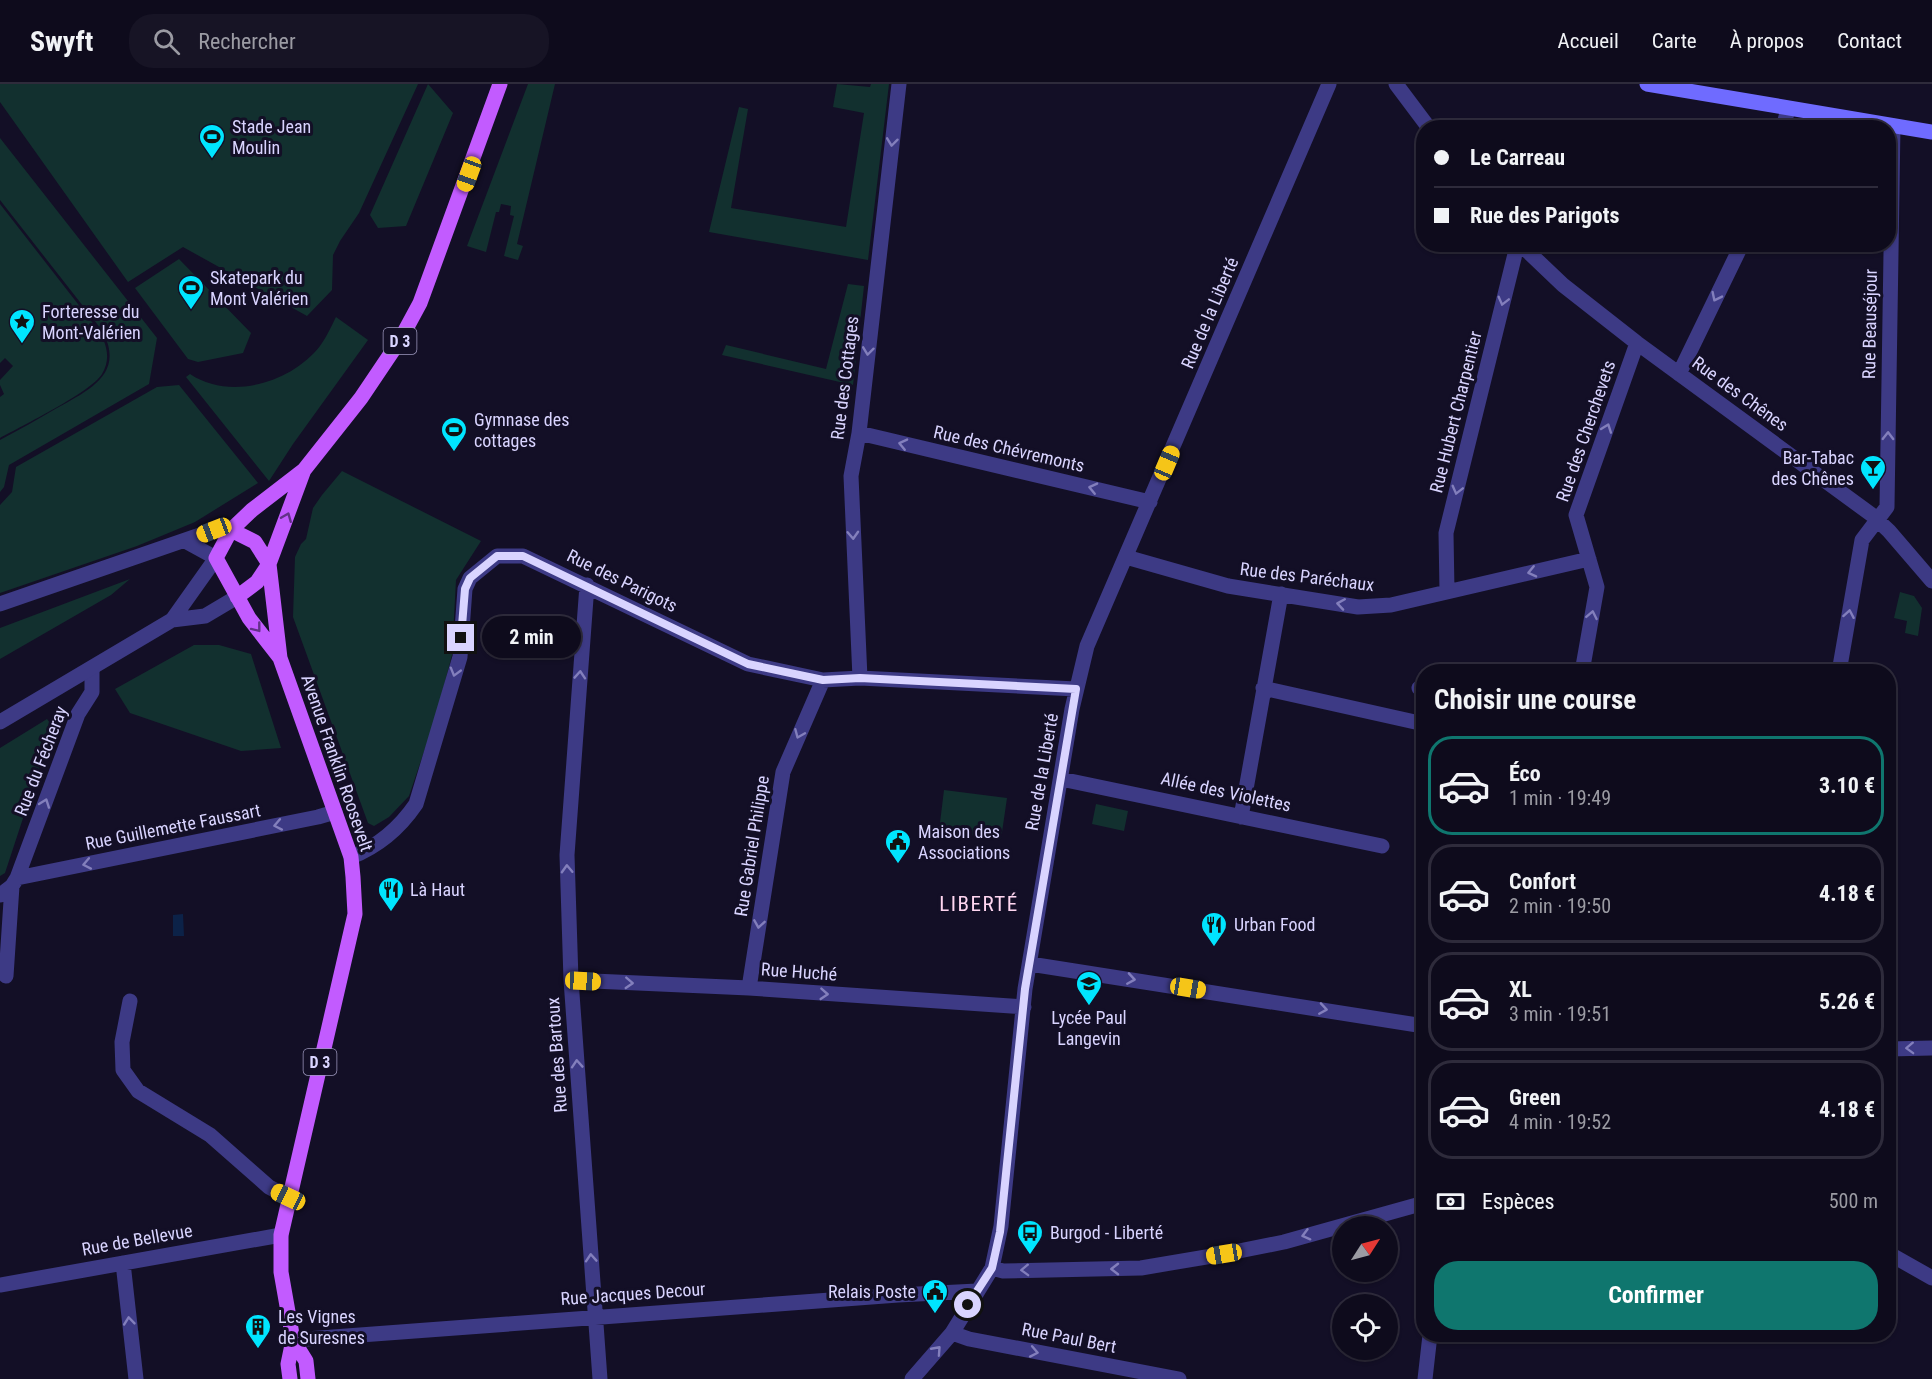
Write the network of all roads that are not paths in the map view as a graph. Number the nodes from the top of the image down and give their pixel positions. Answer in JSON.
{"nodes":[{"id":1,"x":500,"y":84,"type":"edge"},
{"id":2,"x":899,"y":84,"type":"edge"},
{"id":3,"x":1329,"y":84,"type":"edge"},
{"id":4,"x":1396,"y":84,"type":"edge"},
{"id":5,"x":1647,"y":84,"type":"edge"},
{"id":6,"x":1713,"y":90,"type":"edge"},
{"id":7,"x":1788,"y":109,"type":"junction"},
{"id":8,"x":1423,"y":120,"type":"edge"},
{"id":9,"x":1785,"y":120,"type":"edge"},
{"id":10,"x":1856,"y":120,"type":"edge"},
{"id":11,"x":1896,"y":126,"type":"edge"},
{"id":12,"x":1932,"y":132,"type":"edge"},
{"id":13,"x":1516,"y":252,"type":"edge"},
{"id":14,"x":1528,"y":252,"type":"edge"},
{"id":15,"x":1738,"y":252,"type":"edge"},
{"id":16,"x":1891,"y":252,"type":"edge"},
{"id":17,"x":1637,"y":343,"type":"junction"},
{"id":18,"x":1679,"y":374,"type":"junction"},
{"id":19,"x":859,"y":433,"type":"junction"},
{"id":20,"x":304,"y":470,"type":"junction"},
{"id":21,"x":1150,"y":502,"type":"junction"},
{"id":22,"x":1878,"y":520,"type":"junction"},
{"id":23,"x":231,"y":530,"type":"junction"},
{"id":24,"x":185,"y":541,"type":"junction"},
{"id":25,"x":1125,"y":557,"type":"junction"},
{"id":26,"x":216,"y":558,"type":"junction"},
{"id":27,"x":1589,"y":559,"type":"junction"},
{"id":28,"x":269,"y":564,"type":"junction"},
{"id":29,"x":1932,"y":581,"type":"edge"},
{"id":30,"x":587,"y":585,"type":"junction"},
{"id":31,"x":1448,"y":591,"type":"junction"},
{"id":32,"x":1281,"y":594,"type":"junction"},
{"id":33,"x":237,"y":597,"type":"junction"},
{"id":34,"x":0,"y":604,"type":"edge"},
{"id":35,"x":172,"y":620,"type":"junction"},
{"id":36,"x":280,"y":658,"type":"junction"},
{"id":37,"x":1583,"y":664,"type":"edge"},
{"id":38,"x":1840,"y":664,"type":"edge"},
{"id":39,"x":92,"y":668,"type":"junction"},
{"id":40,"x":860,"y":678,"type":"junction"},
{"id":41,"x":823,"y":680,"type":"junction"},
{"id":42,"x":1263,"y":688,"type":"junction"},
{"id":43,"x":1076,"y":689,"type":"junction"},
{"id":44,"x":0,"y":722,"type":"edge"},
{"id":45,"x":1416,"y":722,"type":"edge"},
{"id":46,"x":1061,"y":779,"type":"junction"},
{"id":47,"x":335,"y":812,"type":"junction"},
{"id":48,"x":1242,"y":817,"type":"junction"},
{"id":49,"x":1382,"y":846,"type":"dead end"},
{"id":50,"x":351,"y":857,"type":"junction"},
{"id":51,"x":10,"y":886,"type":"edge"},
{"id":52,"x":1030,"y":964,"type":"junction"},
{"id":53,"x":6,"y":976,"type":"dead end"},
{"id":54,"x":571,"y":980,"type":"junction"},
{"id":55,"x":749,"y":988,"type":"junction"},
{"id":56,"x":130,"y":1001,"type":"dead end"},
{"id":57,"x":1024,"y":1007,"type":"junction"},
{"id":58,"x":1416,"y":1021,"type":"edge"},
{"id":59,"x":1932,"y":1047,"type":"edge"},
{"id":60,"x":1896,"y":1049,"type":"edge"},
{"id":61,"x":288,"y":1197,"type":"junction"},
{"id":62,"x":1416,"y":1205,"type":"edge"},
{"id":63,"x":281,"y":1235,"type":"junction"},
{"id":64,"x":1896,"y":1258,"type":"edge"},
{"id":65,"x":123,"y":1263,"type":"junction"},
{"id":66,"x":992,"y":1268,"type":"junction"},
{"id":67,"x":1932,"y":1278,"type":"edge"},
{"id":68,"x":0,"y":1285,"type":"edge"},
{"id":69,"x":976,"y":1291,"type":"junction"},
{"id":70,"x":595,"y":1317,"type":"junction"},
{"id":71,"x":952,"y":1333,"type":"junction"},
{"id":72,"x":293,"y":1340,"type":"junction"},
{"id":73,"x":1429,"y":1342,"type":"edge"},
{"id":74,"x":136,"y":1379,"type":"edge"},
{"id":75,"x":290,"y":1379,"type":"edge"},
{"id":76,"x":308,"y":1379,"type":"edge"},
{"id":77,"x":600,"y":1379,"type":"edge"},
{"id":78,"x":912,"y":1379,"type":"edge"},
{"id":79,"x":1179,"y":1379,"type":"edge"},
{"id":80,"x":1425,"y":1379,"type":"edge"}],
"edges":[{"from":1,"to":20,"type":"main road","number":"D 3"},
{"from":2,"to":19,"type":"street","name":"Rue des Cottages","one_way":true},
{"from":3,"to":21,"type":"street","name":"Rue de la Liberté"},
{"from":4,"to":8,"type":"street"},
{"from":5,"to":6,"type":"main road"},
{"from":6,"to":7,"type":"main road"},
{"from":7,"to":9,"type":"street"},
{"from":7,"to":10,"type":"main road"},
{"from":11,"to":12,"type":"main road"},
{"from":13,"to":31,"type":"street","name":"Rue Hubert Charpentier","one_way":true},
{"from":14,"to":17,"type":"street","name":"Rue des Chênes"},
{"from":15,"to":18,"type":"street","one_way":true},
{"from":22,"to":16,"type":"street","name":"Rue Beauséjour","one_way":true},
{"from":17,"to":18,"type":"street","name":"Rue des Chênes"},
{"from":27,"to":17,"type":"street","name":"Rue des Cherchevets","one_way":true},
{"from":18,"to":22,"type":"street","name":"Rue des Chênes"},
{"from":21,"to":19,"type":"street","name":"Rue des Chévremonts","one_way":true},
{"from":19,"to":40,"type":"street","name":"Rue des Cottages","one_way":true},
{"from":20,"to":23,"type":"main road","number":"D 3"},
{"from":28,"to":20,"type":"main road","number":"D 3","one_way":true},
{"from":21,"to":25,"type":"street","name":"Rue de la Liberté"},
{"from":22,"to":29,"type":"street","name":"Rue des Chênes"},
{"from":38,"to":22,"type":"street","name":"Rue Beauséjour","one_way":true},
{"from":23,"to":24,"type":"street"},
{"from":23,"to":26,"type":"main road"},
{"from":23,"to":28,"type":"main road"},
{"from":24,"to":26,"type":"street"},
{"from":24,"to":34,"type":"street"},
{"from":25,"to":32,"type":"street","name":"Rue des Paréchaux"},
{"from":25,"to":43,"type":"street","name":"Rue de la Liberté"},
{"from":26,"to":33,"type":"main road","name":"Avenue Franklin Roosevelt"},
{"from":26,"to":35,"type":"street"},
{"from":27,"to":31,"type":"street","name":"Rue des Paréchaux","one_way":true},
{"from":37,"to":27,"type":"street","name":"Rue des Cherchevets","one_way":true},
{"from":28,"to":33,"type":"main road"},
{"from":28,"to":36,"type":"main road","name":"Avenue Franklin Roosevelt","number":"D 3"},
{"from":30,"to":41,"type":"street","name":"Rue des Parigots"},
{"from":30,"to":50,"type":"street","name":"Rue des Parigots","one_way":true},
{"from":54,"to":30,"type":"street","name":"Rue des Bartoux","one_way":true},
{"from":31,"to":32,"type":"street","name":"Rue des Paréchaux","one_way":true},
{"from":32,"to":42,"type":"street"},
{"from":33,"to":35,"type":"street"},
{"from":33,"to":36,"type":"main road","name":"Avenue Franklin Roosevelt","number":"D 3","one_way":true},
{"from":35,"to":39,"type":"street"},
{"from":36,"to":47,"type":"main road","name":"Avenue Franklin Roosevelt","number":"D 3"},
{"from":39,"to":44,"type":"street"},
{"from":51,"to":39,"type":"street","name":"Rue du Fécheray","one_way":true},
{"from":40,"to":41,"type":"street","name":"Rue des Parigots"},
{"from":40,"to":43,"type":"street","name":"Rue des Parigots"},
{"from":41,"to":55,"type":"street","name":"Rue Gabriel Philippe","one_way":true},
{"from":42,"to":45,"type":"street"},
{"from":42,"to":48,"type":"street"},
{"from":43,"to":46,"type":"street","name":"Rue de la Liberté"},
{"from":46,"to":48,"type":"street","name":"Allée des Violettes"},
{"from":46,"to":52,"type":"street","name":"Rue de la Liberté"},
{"from":47,"to":50,"type":"main road","name":"Avenue Franklin Roosevelt","number":"D 3"},
{"from":47,"to":51,"type":"street","name":"Rue Guillemette Faussart","one_way":true},
{"from":48,"to":49,"type":"street","name":"Allée des Violettes"},
{"from":50,"to":61,"type":"main road","name":"Avenue Franklin Roosevelt","number":"D 3"},
{"from":51,"to":53,"type":"street","name":"Rue du Fécheray"},
{"from":52,"to":57,"type":"street","name":"Rue de la Liberté"},
{"from":52,"to":58,"type":"street","one_way":true},
{"from":54,"to":55,"type":"street","name":"Rue Huché","one_way":true},
{"from":70,"to":54,"type":"street","name":"Rue des Bartoux","one_way":true},
{"from":55,"to":57,"type":"street","name":"Rue Huché","one_way":true},
{"from":56,"to":61,"type":"street"},
{"from":57,"to":66,"type":"street","name":"Rue de la Liberté"},
{"from":59,"to":60,"type":"street","one_way":true},
{"from":61,"to":63,"type":"main road","name":"Avenue Franklin Roosevelt","number":"D 3"},
{"from":62,"to":66,"type":"street","one_way":true},
{"from":63,"to":65,"type":"street","name":"Rue de Bellevue"},
{"from":63,"to":72,"type":"main road","name":"Avenue Franklin Roosevelt","number":"D 3"},
{"from":64,"to":67,"type":"street"},
{"from":65,"to":68,"type":"street","name":"Rue de Bellevue"},
{"from":74,"to":65,"type":"street","one_way":true},
{"from":66,"to":69,"type":"street","name":"Rue de la Liberté"},
{"from":69,"to":70,"type":"street","name":"Rue Jacques Decour"},
{"from":69,"to":71,"type":"street","name":"Rue de la Liberté"},
{"from":70,"to":72,"type":"street","name":"Rue Jacques Decour"},
{"from":70,"to":77,"type":"street","name":"Rue des Bartoux"},
{"from":78,"to":71,"type":"street","name":"Rue de la Liberté","one_way":true},
{"from":71,"to":79,"type":"street","name":"Rue Paul Bert","one_way":true},
{"from":72,"to":75,"type":"main road","name":"Avenue Franklin Roosevelt","number":"D 3"},
{"from":72,"to":76,"type":"main road","name":"Avenue Franklin Roosevelt","number":"D 3"},
{"from":73,"to":80,"type":"street"}]}
